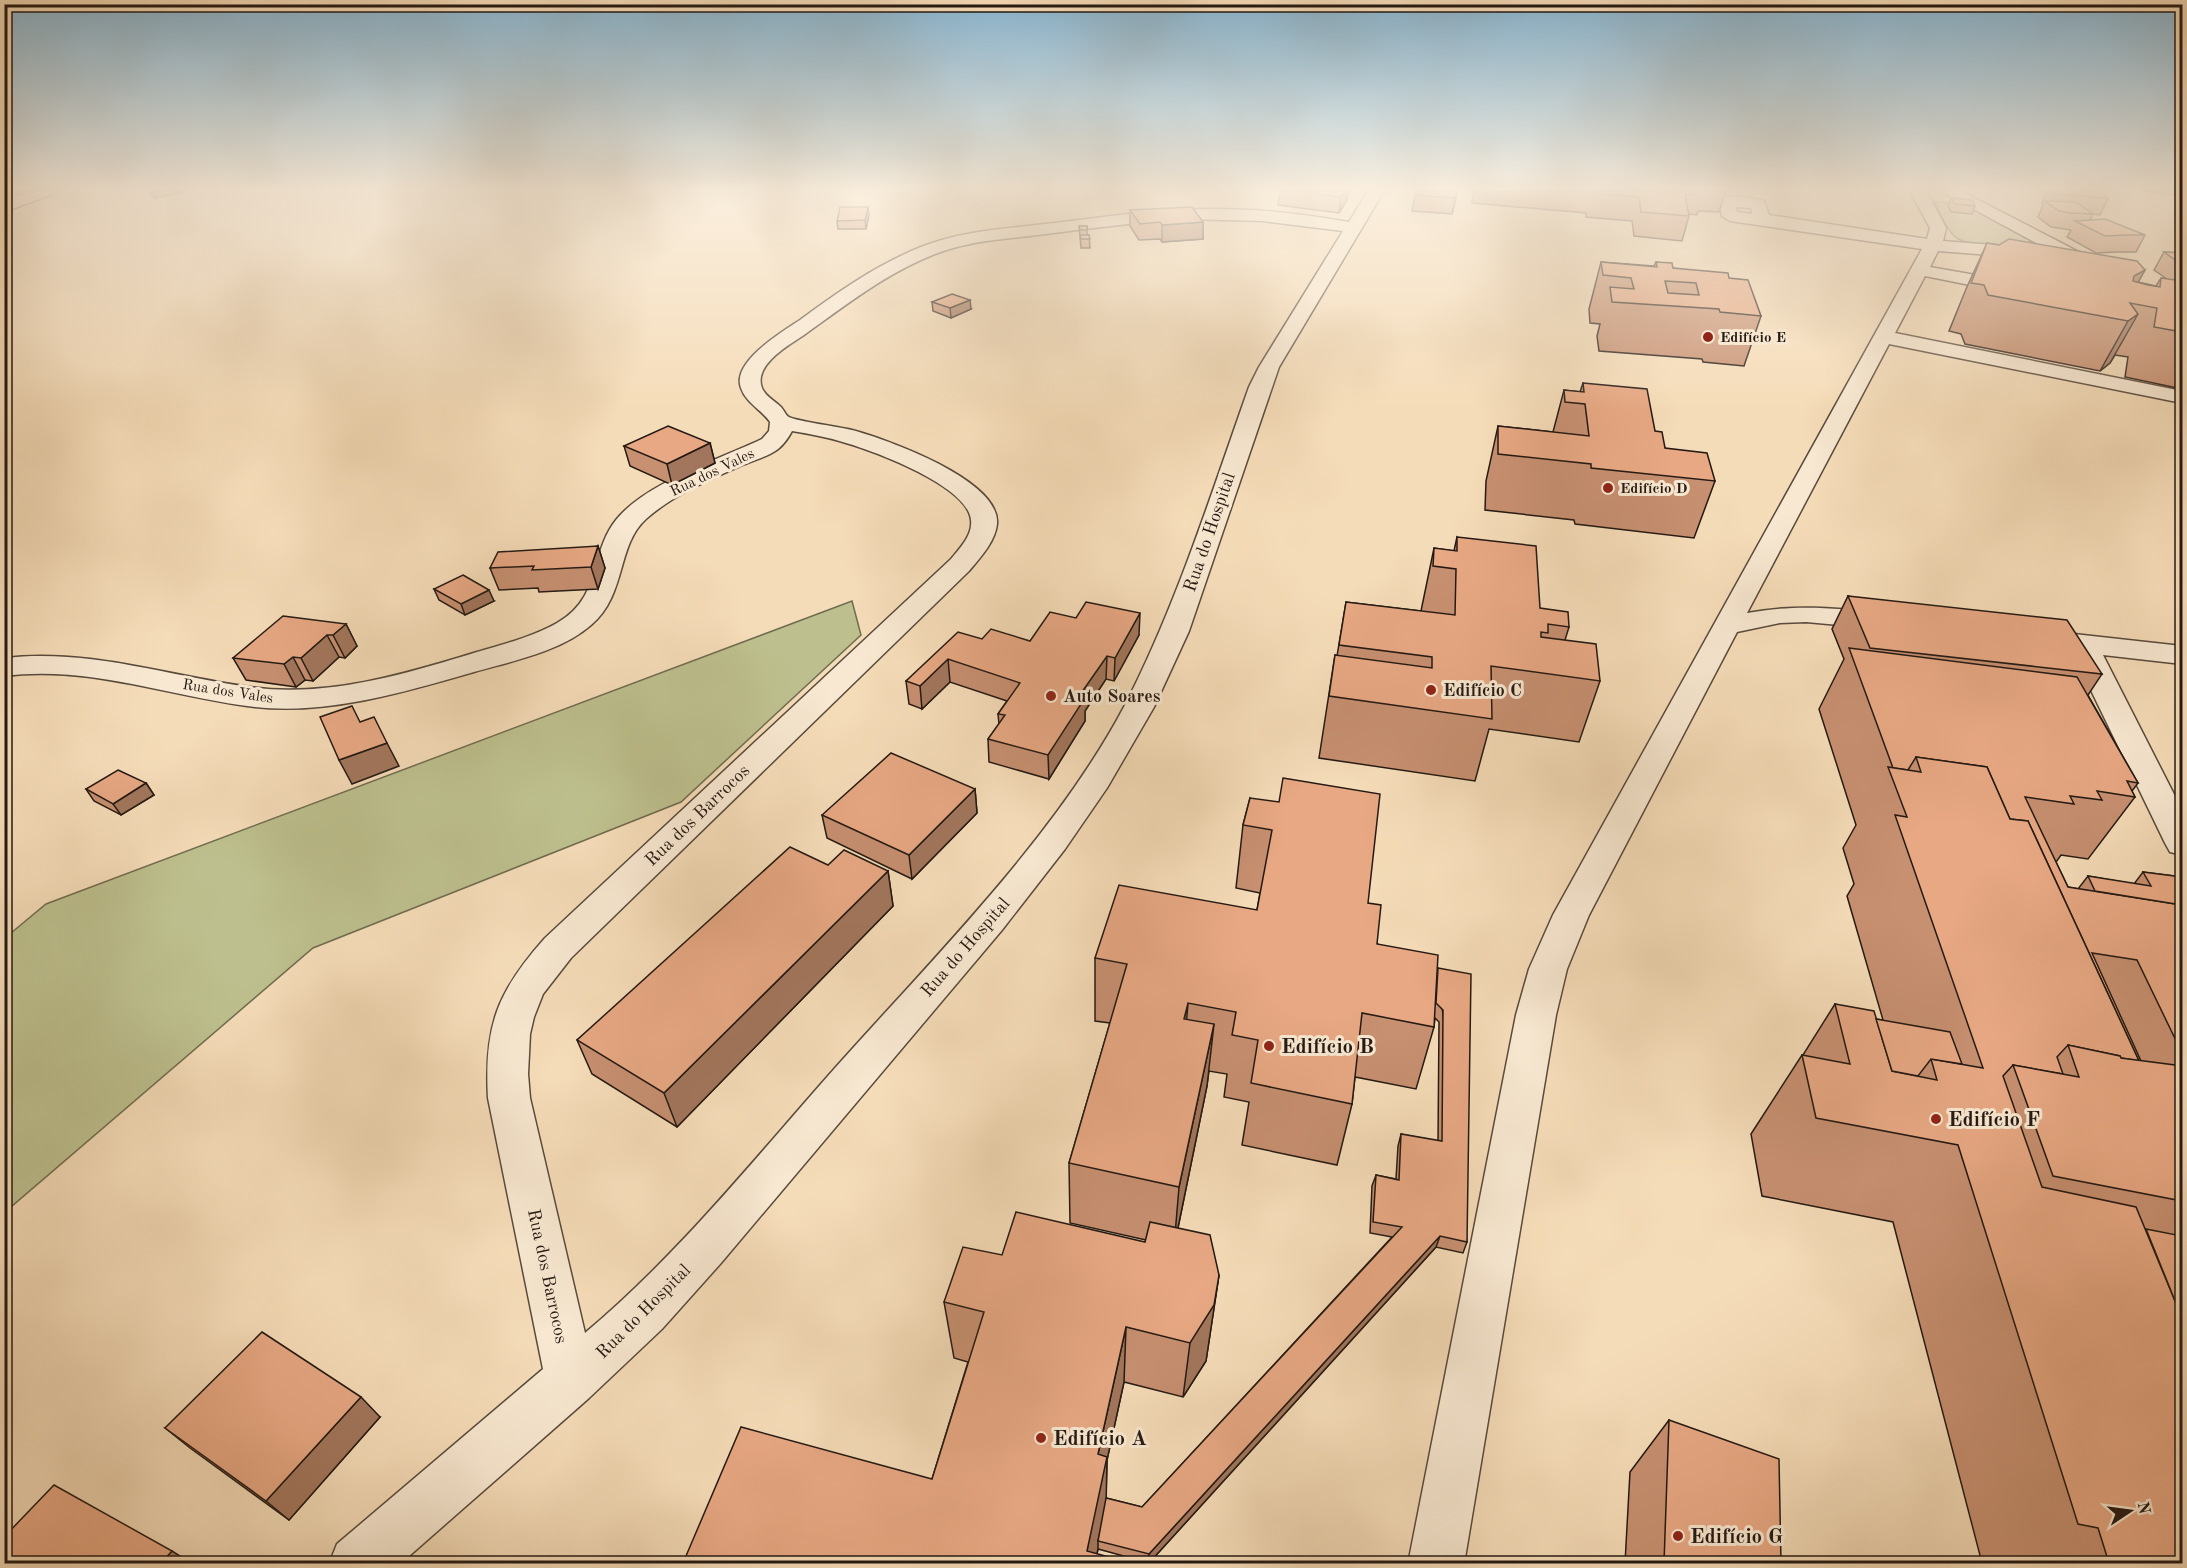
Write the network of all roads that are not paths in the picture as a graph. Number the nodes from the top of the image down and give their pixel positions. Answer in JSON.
{"nodes":[{"id":1,"x":899,"y":264,"type":"edge"},
{"id":2,"x":1332,"y":264,"type":"edge"},
{"id":3,"x":1922,"y":264,"type":"edge"},
{"id":4,"x":1949,"y":264,"type":"edge"},
{"id":5,"x":2088,"y":264,"type":"edge"},
{"id":6,"x":2111,"y":276,"type":"edge"},
{"id":7,"x":2035,"y":291,"type":"edge"},
{"id":8,"x":1884,"y":337,"type":"junction"},
{"id":9,"x":2182,"y":397,"type":"edge"},
{"id":10,"x":783,"y":423,"type":"junction"},
{"id":11,"x":1906,"y":624,"type":"edge"},
{"id":12,"x":1727,"y":625,"type":"junction"},
{"id":13,"x":2012,"y":636,"type":"edge"},
{"id":14,"x":2083,"y":644,"type":"junction"},
{"id":15,"x":2182,"y":656,"type":"edge"},
{"id":16,"x":4,"y":667,"type":"edge"},
{"id":17,"x":2182,"y":843,"type":"edge"},
{"id":18,"x":571,"y":1380,"type":"junction"},
{"id":19,"x":357,"y":1563,"type":"edge"},
{"id":20,"x":1436,"y":1563,"type":"edge"}],
"edges":[{"from":1,"to":10,"type":"street"},
{"from":2,"to":18,"type":"street","name":"Rua do Hospital"},
{"from":3,"to":8,"type":"street"},
{"from":4,"to":7,"type":"street"},
{"from":5,"to":6,"type":"street"},
{"from":8,"to":9,"type":"street"},
{"from":8,"to":12,"type":"street"},
{"from":10,"to":16,"type":"street","name":"Rua dos Vales"},
{"from":10,"to":18,"type":"street","name":"Rua dos Barrocos"},
{"from":11,"to":12,"type":"street"},
{"from":12,"to":20,"type":"street"},
{"from":13,"to":14,"type":"street"},
{"from":14,"to":15,"type":"street"},
{"from":14,"to":17,"type":"street"},
{"from":18,"to":19,"type":"street","name":"Rua do Hospital"}]}
